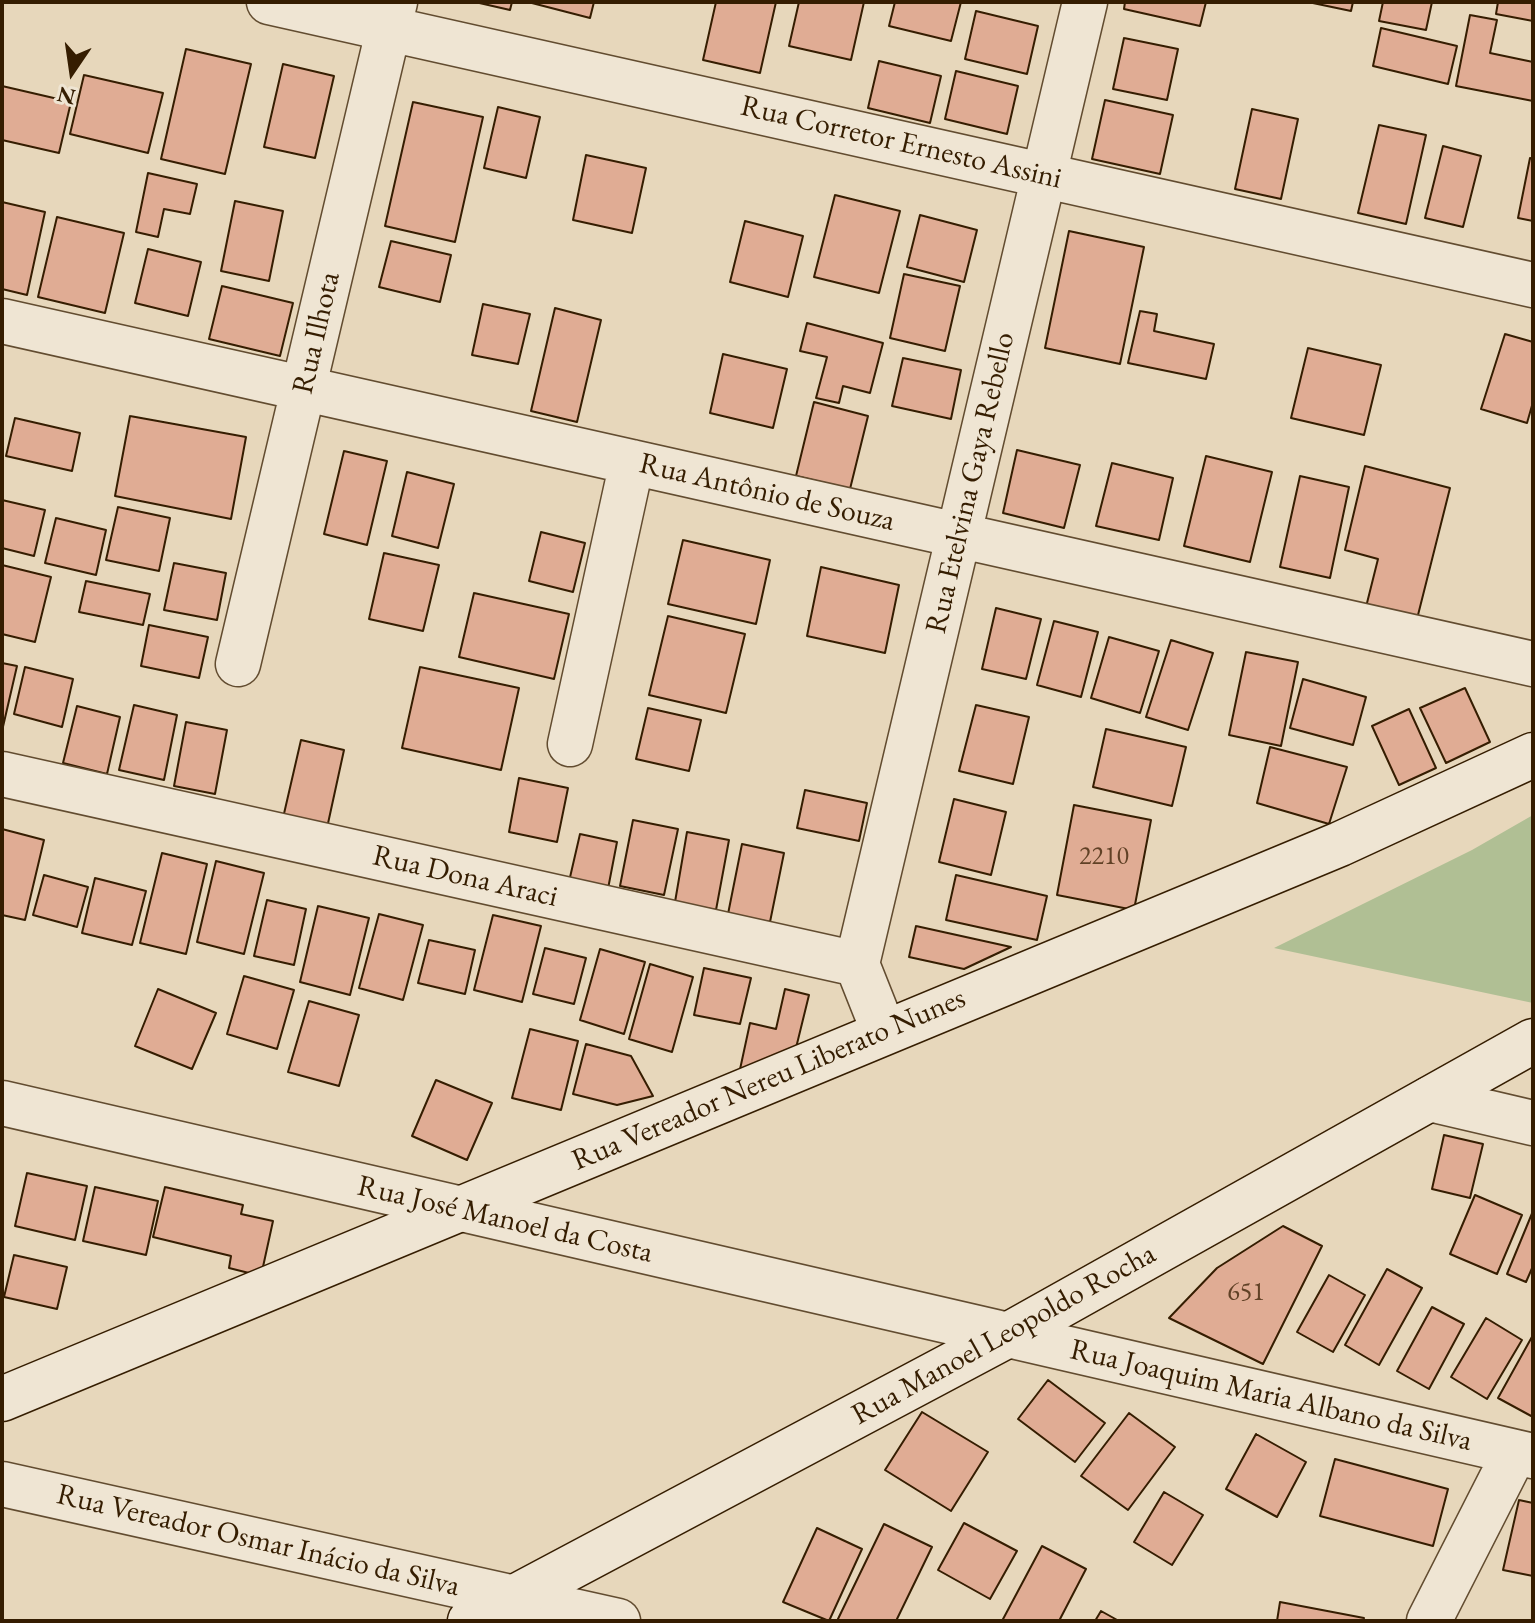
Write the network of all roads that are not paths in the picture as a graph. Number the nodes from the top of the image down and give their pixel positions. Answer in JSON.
{"nodes":[{"id":1,"x":269,"y":2,"type":"edge"},
{"id":2,"x":1085,"y":2,"type":"edge"},
{"id":3,"x":392,"y":15,"type":"edge"},
{"id":4,"x":1044,"y":175,"type":"junction"},
{"id":5,"x":1533,"y":285,"type":"edge"},
{"id":6,"x":2,"y":321,"type":"edge"},
{"id":7,"x":304,"y":389,"type":"junction"},
{"id":8,"x":632,"y":462,"type":"junction"},
{"id":9,"x":959,"y":536,"type":"junction"},
{"id":10,"x":238,"y":664,"type":"dead end"},
{"id":11,"x":1533,"y":664,"type":"edge"},
{"id":12,"x":570,"y":744,"type":"dead end"},
{"id":13,"x":1533,"y":755,"type":"edge"},
{"id":14,"x":2,"y":774,"type":"edge"},
{"id":15,"x":857,"y":964,"type":"junction"},
{"id":16,"x":884,"y":1032,"type":"junction"},
{"id":17,"x":1533,"y":1041,"type":"edge"},
{"id":18,"x":1430,"y":1099,"type":"junction"},
{"id":19,"x":2,"y":1103,"type":"edge"},
{"id":20,"x":1533,"y":1123,"type":"edge"},
{"id":21,"x":458,"y":1209,"type":"junction"},
{"id":22,"x":1008,"y":1335,"type":"junction"},
{"id":23,"x":2,"y":1399,"type":"edge"},
{"id":24,"x":1524,"y":1454,"type":"edge"},
{"id":25,"x":2,"y":1484,"type":"edge"},
{"id":26,"x":514,"y":1598,"type":"junction"},
{"id":27,"x":470,"y":1621,"type":"edge"},
{"id":28,"x":618,"y":1621,"type":"edge"},
{"id":29,"x":1429,"y":1621,"type":"edge"}],
"edges":[{"from":1,"to":3,"type":"street","name":"Rua Corretor Ernesto Assini"},
{"from":2,"to":4,"type":"street","name":"Rua Etelvina Gaya Rebello"},
{"from":3,"to":4,"type":"street","name":"Rua Corretor Ernesto Assini"},
{"from":3,"to":7,"type":"street","name":"Rua Ilhota"},
{"from":4,"to":5,"type":"street","name":"Rua Corretor Ernesto Assini"},
{"from":4,"to":9,"type":"street","name":"Rua Etelvina Gaya Rebello"},
{"from":6,"to":7,"type":"street","name":"Rua Antônio de Souza"},
{"from":7,"to":8,"type":"street","name":"Rua Antônio de Souza"},
{"from":7,"to":10,"type":"street","name":"Rua Ilhota"},
{"from":8,"to":9,"type":"street","name":"Rua Antônio de Souza"},
{"from":8,"to":12,"type":"street"},
{"from":9,"to":11,"type":"street","name":"Rua Antônio de Souza"},
{"from":9,"to":15,"type":"street","name":"Rua Etelvina Gaya Rebello"},
{"from":13,"to":16,"type":"street","name":"Rua Vereador Nereu Liberato Nunes"},
{"from":14,"to":15,"type":"street","name":"Rua Dona Araci"},
{"from":15,"to":16,"type":"street"},
{"from":16,"to":21,"type":"street","name":"Rua Vereador Nereu Liberato Nunes"},
{"from":17,"to":18,"type":"street","name":"Rua Manoel Leopoldo Rocha"},
{"from":18,"to":20,"type":"street"},
{"from":18,"to":22,"type":"street","name":"Rua Manoel Leopoldo Rocha"},
{"from":19,"to":21,"type":"street","name":"Rua José Manoel da Costa"},
{"from":21,"to":22,"type":"street","name":"Rua José Manoel da Costa"},
{"from":21,"to":23,"type":"street","name":"Rua Vereador Nereu Liberato Nunes"},
{"from":22,"to":24,"type":"street","name":"Rua Joaquim Maria Albano da Silva"},
{"from":22,"to":26,"type":"street","name":"Rua Manoel Leopoldo Rocha"},
{"from":24,"to":29,"type":"street"},
{"from":25,"to":26,"type":"street","name":"Rua Vereador Osmar Inácio da Silva"},
{"from":26,"to":27,"type":"street","name":"Rua Manoel Leopoldo Rocha"},
{"from":26,"to":28,"type":"street","name":"Rua Vereador Osmar Inácio da Silva"}]}
